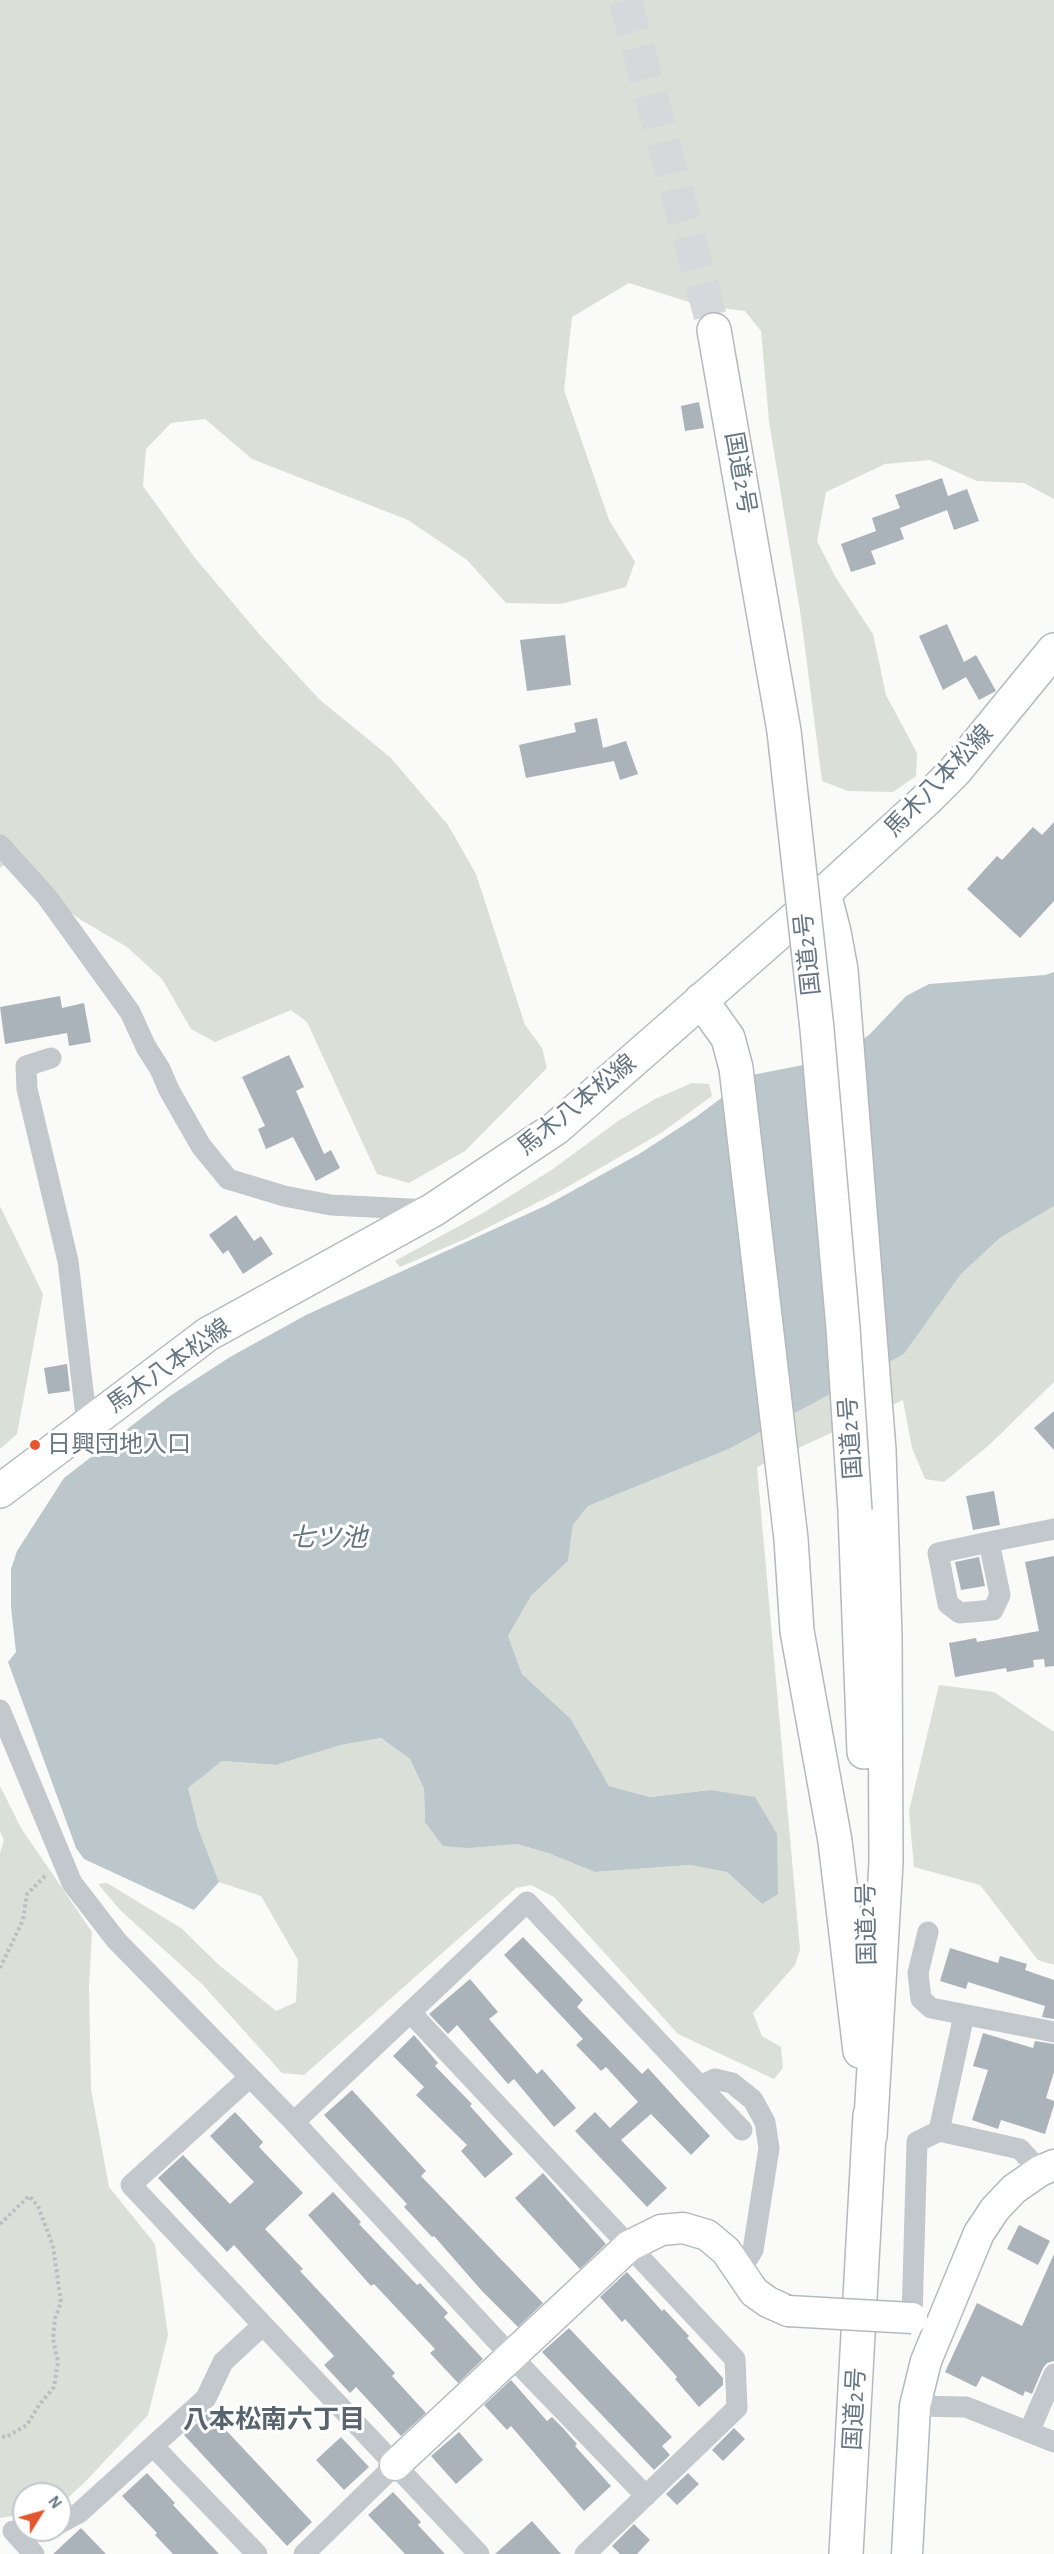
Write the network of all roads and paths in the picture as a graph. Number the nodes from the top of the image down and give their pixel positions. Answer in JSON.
{"nodes":[{"id":1,"x":714,"y":330,"type":"tunnel mouth"},
{"id":2,"x":1054,"y":650,"type":"edge"},
{"id":3,"x":0,"y":845,"type":"edge"},
{"id":4,"x":824,"y":893,"type":"junction"},
{"id":5,"x":701,"y":1000,"type":"junction"},
{"id":6,"x":51,"y":1058,"type":"dead end"},
{"id":7,"x":433,"y":1210,"type":"junction"},
{"id":8,"x":87,"y":1425,"type":"junction"},
{"id":9,"x":0,"y":1491,"type":"edge"},
{"id":10,"x":1054,"y":1529,"type":"edge"},
{"id":11,"x":989,"y":1542,"type":"dead end"},
{"id":12,"x":0,"y":1710,"type":"edge"},
{"id":13,"x":63,"y":1861,"type":"junction"},
{"id":14,"x":928,"y":1932,"type":"dead end"},
{"id":15,"x":0,"y":1968,"type":"edge"},
{"id":16,"x":410,"y":2012,"type":"junction"},
{"id":17,"x":964,"y":2014,"type":"junction"},
{"id":18,"x":1054,"y":2032,"type":"edge"},
{"id":19,"x":250,"y":2077,"type":"junction"},
{"id":20,"x":700,"y":2086,"type":"junction"},
{"id":21,"x":294,"y":2122,"type":"junction"},
{"id":22,"x":742,"y":2130,"type":"dead end"},
{"id":23,"x":939,"y":2131,"type":"junction"},
{"id":24,"x":870,"y":2136,"type":"junction"},
{"id":25,"x":1047,"y":2168,"type":"edge"},
{"id":26,"x":0,"y":2224,"type":"edge"},
{"id":27,"x":629,"y":2246,"type":"junction"},
{"id":28,"x":740,"y":2271,"type":"junction"},
{"id":29,"x":912,"y":2318,"type":"junction"},
{"id":30,"x":942,"y":2323,"type":"junction"},
{"id":31,"x":263,"y":2325,"type":"junction"},
{"id":32,"x":511,"y":2356,"type":"junction"},
{"id":33,"x":1054,"y":2374,"type":"edge"},
{"id":34,"x":915,"y":2406,"type":"junction"},
{"id":35,"x":1029,"y":2432,"type":"junction"},
{"id":36,"x":0,"y":2436,"type":"edge"},
{"id":37,"x":1054,"y":2442,"type":"edge"},
{"id":38,"x":153,"y":2446,"type":"junction"},
{"id":39,"x":395,"y":2465,"type":"junction"},
{"id":40,"x":646,"y":2496,"type":"junction"},
{"id":41,"x":72,"y":2516,"type":"edge"},
{"id":42,"x":23,"y":2542,"type":"edge"},
{"id":43,"x":846,"y":2546,"type":"edge"},
{"id":44,"x":34,"y":2554,"type":"edge"},
{"id":45,"x":257,"y":2554,"type":"edge"},
{"id":46,"x":304,"y":2554,"type":"edge"},
{"id":47,"x":479,"y":2554,"type":"edge"},
{"id":48,"x":585,"y":2554,"type":"edge"},
{"id":49,"x":907,"y":2554,"type":"edge"}],
"edges":[{"from":1,"to":24,"type":"main road","name":"国道2号","bridge":true},
{"from":2,"to":4,"type":"main road","name":"馬木八本松線"},
{"from":3,"to":7,"type":"street"},
{"from":4,"to":5,"type":"main road","name":"馬木八本松線"},
{"from":4,"to":24,"type":"main road"},
{"from":5,"to":7,"type":"main road","name":"馬木八本松線"},
{"from":5,"to":24,"type":"main road"},
{"from":6,"to":8,"type":"street"},
{"from":7,"to":8,"type":"main road","name":"馬木八本松線"},
{"from":8,"to":9,"type":"main road","name":"馬木八本松線"},
{"from":10,"to":11,"type":"street"},
{"from":12,"to":13,"type":"street"},
{"from":13,"to":15,"type":"path"},
{"from":13,"to":19,"type":"street"},
{"from":14,"to":17,"type":"street"},
{"from":16,"to":20,"type":"street"},
{"from":16,"to":21,"type":"street"},
{"from":16,"to":27,"type":"street"},
{"from":17,"to":18,"type":"street"},
{"from":17,"to":23,"type":"street"},
{"from":19,"to":21,"type":"street"},
{"from":19,"to":31,"type":"street"},
{"from":20,"to":22,"type":"street"},
{"from":20,"to":28,"type":"street"},
{"from":21,"to":32,"type":"street"},
{"from":23,"to":25,"type":"street"},
{"from":23,"to":29,"type":"street"},
{"from":24,"to":43,"type":"main road","name":"国道2号"},
{"from":25,"to":30,"type":"street"},
{"from":26,"to":36,"type":"path"},
{"from":27,"to":28,"type":"street"},
{"from":27,"to":32,"type":"street"},
{"from":27,"to":40,"type":"street"},
{"from":28,"to":29,"type":"street","bridge":true},
{"from":29,"to":30,"type":"street"},
{"from":30,"to":34,"type":"street"},
{"from":31,"to":38,"type":"street"},
{"from":31,"to":39,"type":"street"},
{"from":32,"to":39,"type":"street"},
{"from":32,"to":40,"type":"street"},
{"from":33,"to":35,"type":"street"},
{"from":34,"to":35,"type":"street"},
{"from":34,"to":49,"type":"street"},
{"from":35,"to":37,"type":"street"},
{"from":38,"to":41,"type":"street"},
{"from":38,"to":45,"type":"street"},
{"from":39,"to":46,"type":"street"},
{"from":39,"to":47,"type":"street"},
{"from":40,"to":48,"type":"street"},
{"from":42,"to":44,"type":"street"}]}
